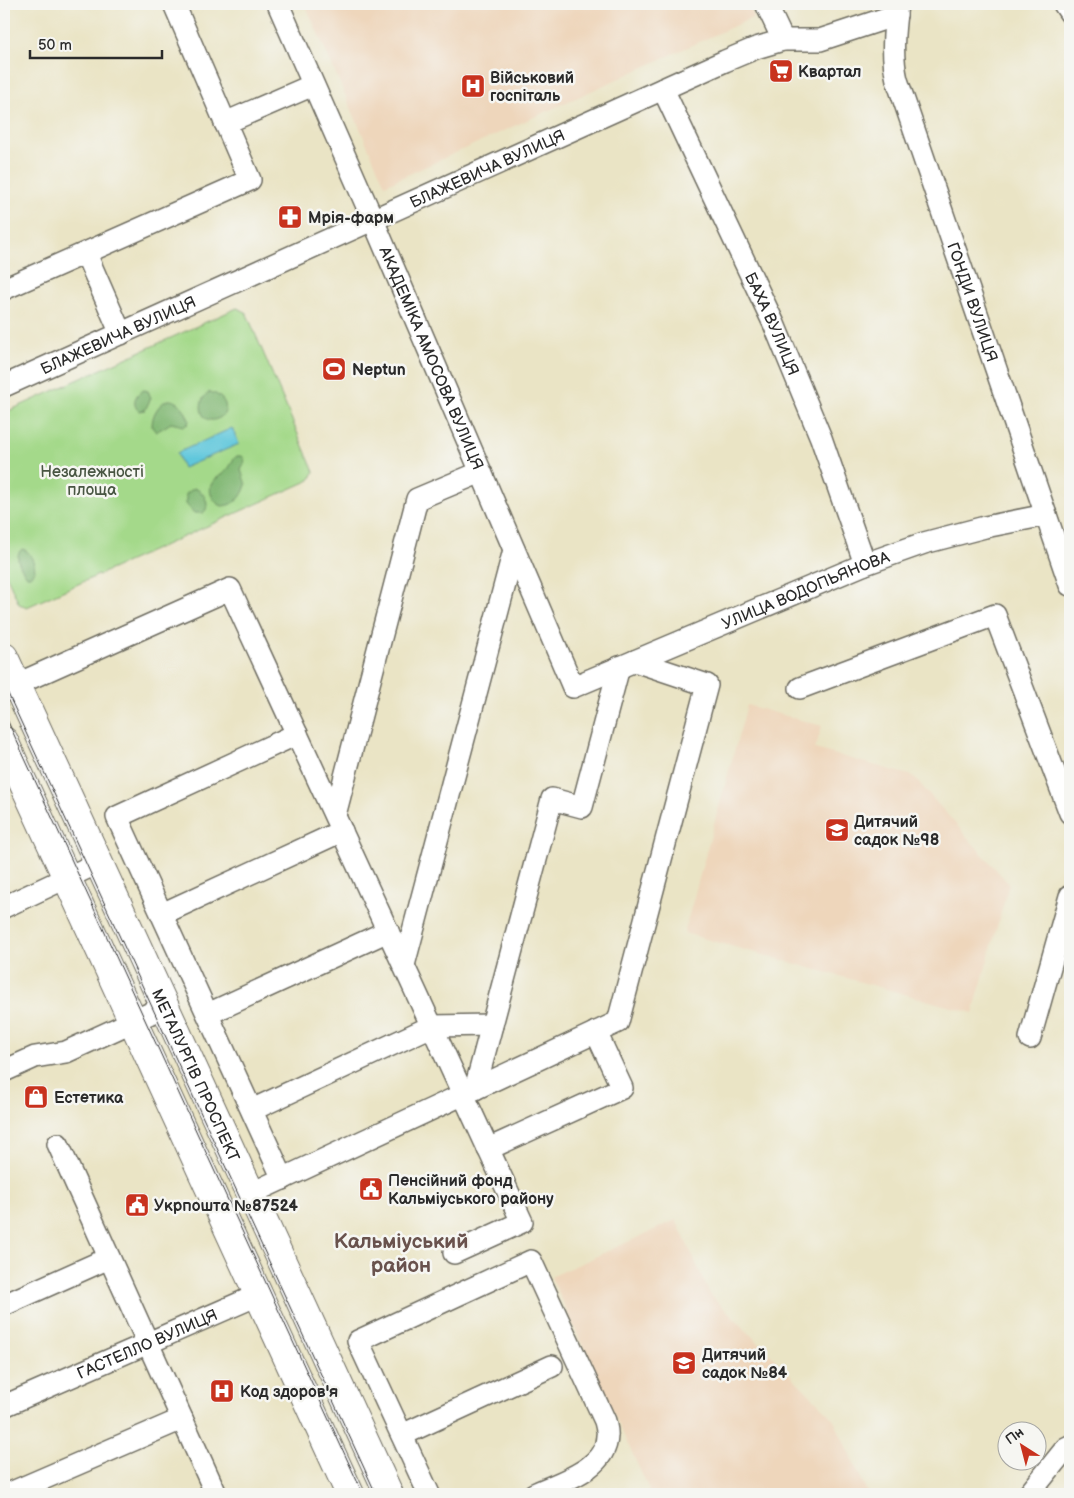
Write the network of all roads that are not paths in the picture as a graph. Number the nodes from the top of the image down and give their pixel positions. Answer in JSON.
{"nodes":[{"id":1,"x":174,"y":4,"type":"edge"},
{"id":2,"x":278,"y":4,"type":"edge"},
{"id":3,"x":766,"y":4,"type":"edge"},
{"id":4,"x":1064,"y":4,"type":"edge"},
{"id":5,"x":896,"y":10,"type":"edge"},
{"id":6,"x":1070,"y":13,"type":"edge"},
{"id":7,"x":783,"y":40,"type":"junction"},
{"id":8,"x":313,"y":85,"type":"junction"},
{"id":9,"x":662,"y":89,"type":"junction"},
{"id":10,"x":225,"y":122,"type":"junction"},
{"id":11,"x":373,"y":220,"type":"junction"},
{"id":12,"x":86,"y":254,"type":"junction"},
{"id":13,"x":4,"y":289,"type":"edge"},
{"id":14,"x":121,"y":334,"type":"junction"},
{"id":15,"x":4,"y":386,"type":"edge"},
{"id":16,"x":481,"y":472,"type":"junction"},
{"id":17,"x":1046,"y":516,"type":"junction"},
{"id":18,"x":514,"y":550,"type":"junction"},
{"id":19,"x":866,"y":564,"type":"junction"},
{"id":20,"x":1070,"y":585,"type":"edge"},
{"id":21,"x":4,"y":657,"type":"edge"},
{"id":22,"x":627,"y":664,"type":"junction"},
{"id":23,"x":573,"y":687,"type":"joint"},
{"id":24,"x":10,"y":688,"type":"edge"},
{"id":25,"x":800,"y":688,"type":"dead end"},
{"id":26,"x":297,"y":734,"type":"junction"},
{"id":27,"x":4,"y":741,"type":"edge"},
{"id":28,"x":1070,"y":813,"type":"edge"},
{"id":29,"x":338,"y":823,"type":"junction"},
{"id":30,"x":98,"y":863,"type":"junction"},
{"id":31,"x":66,"y":878,"type":"junction"},
{"id":32,"x":1070,"y":896,"type":"edge"},
{"id":33,"x":4,"y":907,"type":"edge"},
{"id":34,"x":162,"y":914,"type":"junction"},
{"id":35,"x":388,"y":931,"type":"junction"},
{"id":36,"x":404,"y":965,"type":"junction"},
{"id":37,"x":164,"y":1007,"type":"junction"},
{"id":38,"x":208,"y":1014,"type":"junction"},
{"id":39,"x":132,"y":1022,"type":"junction"},
{"id":40,"x":432,"y":1026,"type":"junction"},
{"id":41,"x":492,"y":1026,"type":"junction"},
{"id":42,"x":596,"y":1032,"type":"junction"},
{"id":43,"x":1030,"y":1038,"type":"dead end"},
{"id":44,"x":4,"y":1071,"type":"edge"},
{"id":45,"x":469,"y":1092,"type":"junction"},
{"id":46,"x":252,"y":1110,"type":"junction"},
{"id":47,"x":58,"y":1144,"type":"dead end"},
{"id":48,"x":488,"y":1150,"type":"junction"},
{"id":49,"x":283,"y":1179,"type":"junction"},
{"id":50,"x":250,"y":1194,"type":"junction"},
{"id":51,"x":454,"y":1253,"type":"dead end"},
{"id":52,"x":110,"y":1258,"type":"junction"},
{"id":53,"x":290,"y":1280,"type":"junction"},
{"id":54,"x":258,"y":1295,"type":"junction"},
{"id":55,"x":4,"y":1306,"type":"edge"},
{"id":56,"x":148,"y":1343,"type":"junction"},
{"id":57,"x":552,"y":1366,"type":"dead end"},
{"id":58,"x":4,"y":1406,"type":"edge"},
{"id":59,"x":182,"y":1419,"type":"junction"},
{"id":60,"x":402,"y":1435,"type":"junction"},
{"id":61,"x":1070,"y":1446,"type":"edge"},
{"id":62,"x":31,"y":1490,"type":"edge"},
{"id":63,"x":8,"y":1494,"type":"edge"},
{"id":64,"x":216,"y":1494,"type":"edge"},
{"id":65,"x":350,"y":1494,"type":"edge"},
{"id":66,"x":389,"y":1494,"type":"edge"},
{"id":67,"x":428,"y":1494,"type":"edge"},
{"id":68,"x":534,"y":1494,"type":"edge"},
{"id":69,"x":1029,"y":1494,"type":"edge"}],
"edges":[{"from":1,"to":10,"type":"street"},
{"from":2,"to":8,"type":"street","name":"АКАДЕМІКА АМОСОВА ВУЛИЦЯ"},
{"from":3,"to":7,"type":"street"},
{"from":4,"to":6,"type":"street"},
{"from":5,"to":7,"type":"street","name":"БЛАЖЕВИЧА ВУЛИЦЯ"},
{"from":5,"to":17,"type":"street","name":"ГОНДИ ВУЛИЦЯ"},
{"from":7,"to":9,"type":"street","name":"БЛАЖЕВИЧА ВУЛИЦЯ"},
{"from":8,"to":10,"type":"street"},
{"from":8,"to":11,"type":"street","name":"АКАДЕМІКА АМОСОВА ВУЛИЦЯ"},
{"from":9,"to":11,"type":"street","name":"БЛАЖЕВИЧА ВУЛИЦЯ"},
{"from":9,"to":19,"type":"street","name":"БАХА ВУЛИЦЯ"},
{"from":10,"to":12,"type":"street"},
{"from":11,"to":14,"type":"street","name":"БЛАЖЕВИЧА ВУЛИЦЯ"},
{"from":11,"to":16,"type":"street","name":"АКАДЕМІКА АМОСОВА ВУЛИЦЯ"},
{"from":12,"to":13,"type":"street"},
{"from":12,"to":14,"type":"street"},
{"from":14,"to":15,"type":"street","name":"БЛАЖЕВИЧА ВУЛИЦЯ"},
{"from":16,"to":18,"type":"street","name":"АКАДЕМІКА АМОСОВА ВУЛИЦЯ"},
{"from":16,"to":29,"type":"street"},
{"from":17,"to":19,"type":"street","name":"УЛИЦА ВОДОПЬЯНОВА"},
{"from":17,"to":20,"type":"street","name":"ГОНДИ ВУЛИЦЯ"},
{"from":18,"to":23,"type":"street","name":"АКАДЕМІКА АМОСОВА ВУЛИЦЯ"},
{"from":18,"to":36,"type":"street"},
{"from":19,"to":22,"type":"street","name":"УЛИЦА ВОДОПЬЯНОВА"},
{"from":21,"to":24,"type":"main road","name":"МЕТАЛУРГІВ ПРОСПЕКТ"},
{"from":22,"to":23,"type":"street","name":"УЛИЦА ВОДОПЬЯНОВА"},
{"from":22,"to":41,"type":"street"},
{"from":22,"to":42,"type":"street"},
{"from":24,"to":26,"type":"street"},
{"from":24,"to":30,"type":"main road","name":"МЕТАЛУРГІВ ПРОСПЕКТ"},
{"from":25,"to":28,"type":"street"},
{"from":26,"to":29,"type":"street"},
{"from":26,"to":34,"type":"street"},
{"from":27,"to":31,"type":"main road"},
{"from":29,"to":34,"type":"street"},
{"from":29,"to":35,"type":"street"},
{"from":30,"to":31,"type":"street"},
{"from":30,"to":37,"type":"main road","name":"МЕТАЛУРГІВ ПРОСПЕКТ"},
{"from":31,"to":33,"type":"street"},
{"from":31,"to":39,"type":"main road"},
{"from":32,"to":43,"type":"street"},
{"from":34,"to":38,"type":"street"},
{"from":35,"to":36,"type":"street"},
{"from":35,"to":38,"type":"street"},
{"from":36,"to":40,"type":"street"},
{"from":37,"to":39,"type":"street"},
{"from":37,"to":50,"type":"main road","name":"МЕТАЛУРГІВ ПРОСПЕКТ"},
{"from":38,"to":46,"type":"street"},
{"from":39,"to":44,"type":"street"},
{"from":39,"to":54,"type":"main road"},
{"from":40,"to":41,"type":"street"},
{"from":40,"to":45,"type":"street"},
{"from":40,"to":46,"type":"street"},
{"from":41,"to":45,"type":"street"},
{"from":42,"to":45,"type":"street"},
{"from":42,"to":48,"type":"street"},
{"from":45,"to":48,"type":"street"},
{"from":45,"to":49,"type":"street"},
{"from":46,"to":49,"type":"street"},
{"from":47,"to":52,"type":"street"},
{"from":48,"to":51,"type":"street"},
{"from":49,"to":50,"type":"street"},
{"from":50,"to":53,"type":"main road","name":"МЕТАЛУРГІВ ПРОСПЕКТ"},
{"from":52,"to":55,"type":"street"},
{"from":52,"to":56,"type":"street"},
{"from":53,"to":54,"type":"main road","name":"ГАСТЕЛЛО ВУЛИЦЯ"},
{"from":53,"to":66,"type":"main road","name":"МЕТАЛУРГІВ ПРОСПЕКТ"},
{"from":54,"to":56,"type":"street","name":"ГАСТЕЛЛО ВУЛИЦЯ"},
{"from":54,"to":65,"type":"main road"},
{"from":56,"to":58,"type":"street","name":"ГАСТЕЛЛО ВУЛИЦЯ"},
{"from":56,"to":59,"type":"street"},
{"from":57,"to":60,"type":"street"},
{"from":59,"to":62,"type":"street"},
{"from":59,"to":64,"type":"street"},
{"from":60,"to":67,"type":"street"},
{"from":60,"to":68,"type":"street"},
{"from":61,"to":69,"type":"street"},
{"from":62,"to":63,"type":"street"}]}
